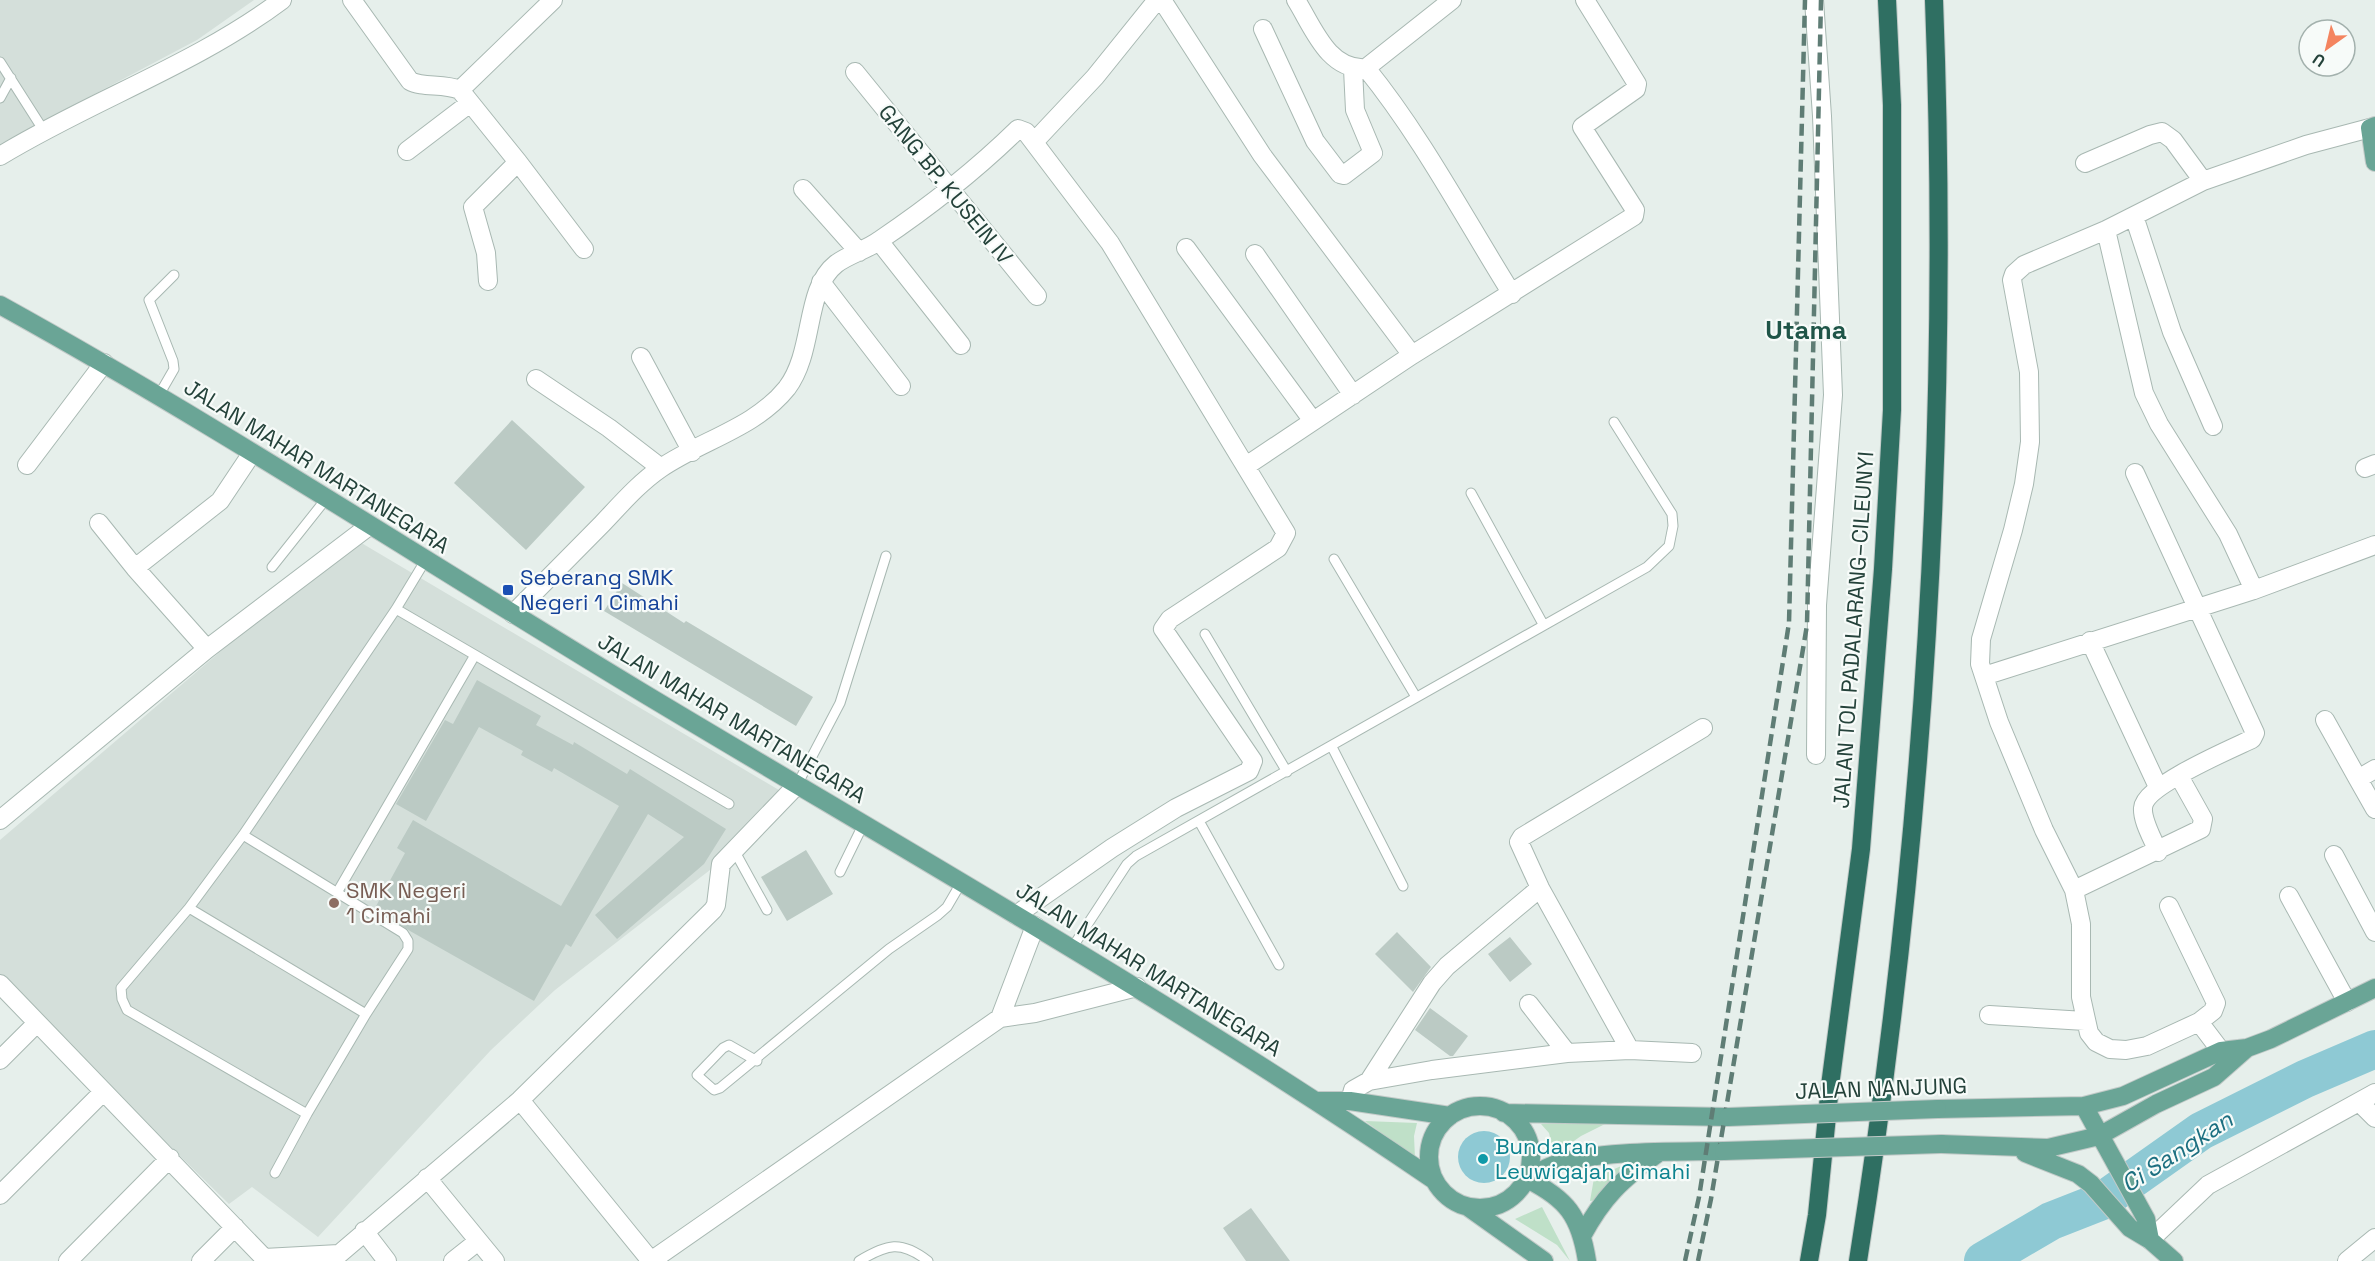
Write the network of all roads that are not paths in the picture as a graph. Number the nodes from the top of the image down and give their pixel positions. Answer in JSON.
{"nodes":[{"id":1,"x":282,"y":0,"type":"edge"},
{"id":2,"x":352,"y":0,"type":"edge"},
{"id":3,"x":554,"y":0,"type":"edge"},
{"id":4,"x":1156,"y":0,"type":"edge"},
{"id":5,"x":1162,"y":0,"type":"edge"},
{"id":6,"x":1296,"y":0,"type":"edge"},
{"id":7,"x":1452,"y":0,"type":"edge"},
{"id":8,"x":1585,"y":0,"type":"edge"},
{"id":9,"x":1814,"y":0,"type":"edge"},
{"id":10,"x":1887,"y":0,"type":"edge"},
{"id":11,"x":1934,"y":0,"type":"edge"},
{"id":12,"x":1263,"y":29,"type":"dead end"},
{"id":13,"x":0,"y":62,"type":"edge"},
{"id":14,"x":1359,"y":68,"type":"junction"},
{"id":15,"x":855,"y":72,"type":"dead end"},
{"id":16,"x":11,"y":78,"type":"junction"},
{"id":17,"x":465,"y":97,"type":"junction"},
{"id":18,"x":0,"y":98,"type":"edge"},
{"id":19,"x":2372,"y":127,"type":"edge"},
{"id":20,"x":44,"y":131,"type":"junction"},
{"id":21,"x":1034,"y":142,"type":"junction"},
{"id":22,"x":407,"y":151,"type":"dead end"},
{"id":23,"x":0,"y":156,"type":"edge"},
{"id":24,"x":518,"y":162,"type":"junction"},
{"id":25,"x":2375,"y":162,"type":"edge"},
{"id":26,"x":2085,"y":163,"type":"dead end"},
{"id":27,"x":2203,"y":181,"type":"junction"},
{"id":28,"x":951,"y":188,"type":"junction"},
{"id":29,"x":803,"y":189,"type":"dead end"},
{"id":30,"x":2134,"y":216,"type":"junction"},
{"id":31,"x":2106,"y":230,"type":"junction"},
{"id":32,"x":879,"y":242,"type":"junction"},
{"id":33,"x":1186,"y":248,"type":"dead end"},
{"id":34,"x":584,"y":249,"type":"dead end"},
{"id":35,"x":860,"y":252,"type":"junction"},
{"id":36,"x":1255,"y":254,"type":"dead end"},
{"id":37,"x":174,"y":275,"type":"dead end"},
{"id":38,"x":488,"y":281,"type":"dead end"},
{"id":39,"x":821,"y":282,"type":"junction"},
{"id":40,"x":1512,"y":294,"type":"junction"},
{"id":41,"x":1037,"y":296,"type":"dead end"},
{"id":42,"x":0,"y":305,"type":"edge"},
{"id":43,"x":961,"y":345,"type":"dead end"},
{"id":44,"x":1412,"y":355,"type":"junction"},
{"id":45,"x":641,"y":357,"type":"dead end"},
{"id":46,"x":104,"y":363,"type":"junction"},
{"id":47,"x":536,"y":379,"type":"dead end"},
{"id":48,"x":902,"y":386,"type":"dead end"},
{"id":49,"x":1353,"y":394,"type":"junction"},
{"id":50,"x":159,"y":395,"type":"junction"},
{"id":51,"x":1313,"y":422,"type":"junction"},
{"id":52,"x":1614,"y":422,"type":"dead end"},
{"id":53,"x":2213,"y":426,"type":"dead end"},
{"id":54,"x":692,"y":452,"type":"junction"},
{"id":55,"x":252,"y":453,"type":"junction"},
{"id":56,"x":27,"y":465,"type":"dead end"},
{"id":57,"x":1246,"y":466,"type":"junction"},
{"id":58,"x":661,"y":468,"type":"junction"},
{"id":59,"x":2135,"y":473,"type":"dead end"},
{"id":60,"x":1471,"y":493,"type":"dead end"},
{"id":61,"x":326,"y":499,"type":"junction"},
{"id":62,"x":99,"y":523,"type":"dead end"},
{"id":63,"x":369,"y":526,"type":"junction"},
{"id":64,"x":2375,"y":545,"type":"edge"},
{"id":65,"x":886,"y":556,"type":"dead end"},
{"id":66,"x":1334,"y":559,"type":"dead end"},
{"id":67,"x":425,"y":561,"type":"junction"},
{"id":68,"x":272,"y":567,"type":"dead end"},
{"id":69,"x":135,"y":568,"type":"junction"},
{"id":70,"x":2254,"y":590,"type":"junction"},
{"id":71,"x":396,"y":609,"type":"junction"},
{"id":72,"x":2196,"y":609,"type":"junction"},
{"id":73,"x":513,"y":614,"type":"junction"},
{"id":74,"x":1543,"y":624,"type":"junction"},
{"id":75,"x":1205,"y":634,"type":"dead end"},
{"id":76,"x":2090,"y":641,"type":"junction"},
{"id":77,"x":207,"y":649,"type":"junction"},
{"id":78,"x":475,"y":655,"type":"junction"},
{"id":79,"x":1984,"y":676,"type":"junction"},
{"id":80,"x":1416,"y":697,"type":"junction"},
{"id":81,"x":2325,"y":720,"type":"dead end"},
{"id":82,"x":1703,"y":728,"type":"dead end"},
{"id":83,"x":1332,"y":747,"type":"junction"},
{"id":84,"x":1816,"y":755,"type":"dead end"},
{"id":85,"x":2375,"y":769,"type":"edge"},
{"id":86,"x":1287,"y":772,"type":"junction"},
{"id":87,"x":2179,"y":776,"type":"junction"},
{"id":88,"x":2358,"y":779,"type":"junction"},
{"id":89,"x":797,"y":785,"type":"junction"},
{"id":90,"x":2158,"y":787,"type":"junction"},
{"id":91,"x":729,"y":804,"type":"dead end"},
{"id":92,"x":2375,"y":810,"type":"edge"},
{"id":93,"x":0,"y":820,"type":"edge"},
{"id":94,"x":1199,"y":821,"type":"junction"},
{"id":95,"x":863,"y":825,"type":"junction"},
{"id":96,"x":243,"y":835,"type":"junction"},
{"id":97,"x":734,"y":850,"type":"junction"},
{"id":98,"x":2158,"y":852,"type":"junction"},
{"id":99,"x":2334,"y":855,"type":"dead end"},
{"id":100,"x":840,"y":872,"type":"dead end"},
{"id":101,"x":962,"y":883,"type":"junction"},
{"id":102,"x":1403,"y":886,"type":"dead end"},
{"id":103,"x":1540,"y":888,"type":"junction"},
{"id":104,"x":2074,"y":890,"type":"junction"},
{"id":105,"x":338,"y":891,"type":"junction"},
{"id":106,"x":2289,"y":896,"type":"dead end"},
{"id":107,"x":2169,"y":906,"type":"dead end"},
{"id":108,"x":189,"y":908,"type":"junction"},
{"id":109,"x":767,"y":910,"type":"dead end"},
{"id":110,"x":1016,"y":915,"type":"junction"},
{"id":111,"x":1035,"y":926,"type":"junction"},
{"id":112,"x":2375,"y":933,"type":"edge"},
{"id":113,"x":1071,"y":948,"type":"junction"},
{"id":114,"x":1279,"y":965,"type":"dead end"},
{"id":115,"x":0,"y":984,"type":"edge"},
{"id":116,"x":1137,"y":987,"type":"junction"},
{"id":117,"x":2375,"y":988,"type":"edge"},
{"id":118,"x":2347,"y":1002,"type":"junction"},
{"id":119,"x":1529,"y":1004,"type":"dead end"},
{"id":120,"x":366,"y":1014,"type":"junction"},
{"id":121,"x":1989,"y":1015,"type":"dead end"},
{"id":122,"x":1000,"y":1018,"type":"junction"},
{"id":123,"x":2085,"y":1021,"type":"junction"},
{"id":124,"x":2199,"y":1022,"type":"junction"},
{"id":125,"x":36,"y":1024,"type":"junction"},
{"id":126,"x":2247,"y":1048,"type":"junction"},
{"id":127,"x":1630,"y":1050,"type":"junction"},
{"id":128,"x":2221,"y":1051,"type":"junction"},
{"id":129,"x":1567,"y":1053,"type":"junction"},
{"id":130,"x":1692,"y":1053,"type":"dead end"},
{"id":131,"x":0,"y":1060,"type":"edge"},
{"id":132,"x":757,"y":1061,"type":"junction"},
{"id":133,"x":1369,"y":1081,"type":"junction"},
{"id":134,"x":103,"y":1092,"type":"junction"},
{"id":135,"x":2367,"y":1098,"type":"edge"},
{"id":136,"x":520,"y":1100,"type":"junction"},
{"id":137,"x":1315,"y":1101,"type":"junction"},
{"id":138,"x":1350,"y":1101,"type":"junction"},
{"id":139,"x":2084,"y":1106,"type":"junction"},
{"id":140,"x":1504,"y":1113,"type":"junction"},
{"id":141,"x":307,"y":1114,"type":"junction"},
{"id":142,"x":1450,"y":1116,"type":"junction"},
{"id":143,"x":2375,"y":1118,"type":"edge"},
{"id":144,"x":2099,"y":1137,"type":"junction"},
{"id":145,"x":2006,"y":1147,"type":"junction"},
{"id":146,"x":1659,"y":1153,"type":"junction"},
{"id":147,"x":170,"y":1158,"type":"junction"},
{"id":148,"x":275,"y":1173,"type":"dead end"},
{"id":149,"x":427,"y":1178,"type":"junction"},
{"id":150,"x":1527,"y":1179,"type":"junction"},
{"id":151,"x":1434,"y":1180,"type":"junction"},
{"id":152,"x":0,"y":1195,"type":"edge"},
{"id":153,"x":1468,"y":1207,"type":"junction"},
{"id":154,"x":2138,"y":1223,"type":"junction"},
{"id":155,"x":235,"y":1227,"type":"junction"},
{"id":156,"x":364,"y":1231,"type":"junction"},
{"id":157,"x":1582,"y":1236,"type":"junction"},
{"id":158,"x":2375,"y":1238,"type":"edge"},
{"id":159,"x":2150,"y":1240,"type":"junction"},
{"id":160,"x":477,"y":1242,"type":"junction"},
{"id":161,"x":335,"y":1258,"type":"edge"},
{"id":162,"x":2165,"y":1259,"type":"edge"},
{"id":163,"x":266,"y":1260,"type":"edge"},
{"id":164,"x":68,"y":1261,"type":"edge"},
{"id":165,"x":201,"y":1261,"type":"edge"},
{"id":166,"x":387,"y":1261,"type":"edge"},
{"id":167,"x":453,"y":1261,"type":"edge"},
{"id":168,"x":495,"y":1261,"type":"edge"},
{"id":169,"x":651,"y":1261,"type":"edge"},
{"id":170,"x":859,"y":1261,"type":"edge"},
{"id":171,"x":928,"y":1261,"type":"edge"},
{"id":172,"x":1544,"y":1261,"type":"edge"},
{"id":173,"x":1587,"y":1261,"type":"edge"},
{"id":174,"x":1809,"y":1261,"type":"edge"},
{"id":175,"x":1858,"y":1261,"type":"edge"},
{"id":176,"x":2347,"y":1261,"type":"edge"}],
"edges":[{"from":1,"to":20,"type":"street"},
{"from":2,"to":17,"type":"street"},
{"from":3,"to":17,"type":"street"},
{"from":4,"to":21,"type":"street"},
{"from":5,"to":44,"type":"street"},
{"from":6,"to":14,"type":"street"},
{"from":7,"to":14,"type":"street"},
{"from":8,"to":40,"type":"street"},
{"from":9,"to":84,"type":"street"},
{"from":10,"to":174,"type":"highway","name":"JALAN TOL PADALARANG–CILEUNYI"},
{"from":11,"to":175,"type":"highway"},
{"from":12,"to":14,"type":"street"},
{"from":13,"to":16,"type":"lane"},
{"from":14,"to":40,"type":"street"},
{"from":15,"to":28,"type":"street","name":"GANG BP. KUSEIN IV"},
{"from":16,"to":18,"type":"lane"},
{"from":16,"to":20,"type":"lane"},
{"from":17,"to":22,"type":"street"},
{"from":17,"to":24,"type":"street"},
{"from":19,"to":25,"type":"main road"},
{"from":19,"to":27,"type":"street"},
{"from":20,"to":23,"type":"street"},
{"from":21,"to":28,"type":"street"},
{"from":21,"to":57,"type":"street"},
{"from":24,"to":34,"type":"street"},
{"from":24,"to":38,"type":"street"},
{"from":26,"to":27,"type":"street"},
{"from":27,"to":30,"type":"street"},
{"from":28,"to":32,"type":"street"},
{"from":28,"to":41,"type":"street","name":"GANG BP. KUSEIN IV"},
{"from":29,"to":35,"type":"street"},
{"from":30,"to":31,"type":"street"},
{"from":30,"to":53,"type":"street"},
{"from":31,"to":70,"type":"street"},
{"from":31,"to":79,"type":"street"},
{"from":32,"to":35,"type":"street"},
{"from":32,"to":43,"type":"street"},
{"from":33,"to":51,"type":"street"},
{"from":35,"to":39,"type":"street"},
{"from":36,"to":49,"type":"street"},
{"from":37,"to":50,"type":"lane"},
{"from":39,"to":48,"type":"street"},
{"from":39,"to":54,"type":"street"},
{"from":40,"to":44,"type":"street"},
{"from":42,"to":46,"type":"main road","name":"JALAN MAHAR MARTANEGARA"},
{"from":44,"to":49,"type":"street"},
{"from":45,"to":54,"type":"street"},
{"from":46,"to":50,"type":"main road","name":"JALAN MAHAR MARTANEGARA"},
{"from":46,"to":56,"type":"street"},
{"from":47,"to":58,"type":"street"},
{"from":49,"to":51,"type":"street"},
{"from":50,"to":55,"type":"main road","name":"JALAN MAHAR MARTANEGARA"},
{"from":51,"to":57,"type":"street"},
{"from":52,"to":74,"type":"lane"},
{"from":54,"to":58,"type":"street"},
{"from":55,"to":61,"type":"main road","name":"JALAN MAHAR MARTANEGARA"},
{"from":55,"to":69,"type":"street"},
{"from":57,"to":110,"type":"street"},
{"from":58,"to":73,"type":"street"},
{"from":59,"to":72,"type":"street"},
{"from":60,"to":74,"type":"lane"},
{"from":61,"to":63,"type":"main road","name":"JALAN MAHAR MARTANEGARA"},
{"from":61,"to":68,"type":"lane"},
{"from":62,"to":69,"type":"street"},
{"from":63,"to":67,"type":"main road","name":"JALAN MAHAR MARTANEGARA"},
{"from":63,"to":77,"type":"street"},
{"from":64,"to":70,"type":"street"},
{"from":65,"to":89,"type":"lane"},
{"from":66,"to":80,"type":"lane"},
{"from":67,"to":71,"type":"lane"},
{"from":67,"to":73,"type":"main road","name":"JALAN MAHAR MARTANEGARA"},
{"from":69,"to":77,"type":"street"},
{"from":70,"to":72,"type":"street"},
{"from":71,"to":78,"type":"lane"},
{"from":71,"to":96,"type":"lane"},
{"from":72,"to":76,"type":"street"},
{"from":72,"to":87,"type":"street"},
{"from":73,"to":89,"type":"main road","name":"JALAN MAHAR MARTANEGARA"},
{"from":74,"to":80,"type":"lane"},
{"from":75,"to":86,"type":"lane"},
{"from":76,"to":79,"type":"street"},
{"from":76,"to":90,"type":"street"},
{"from":77,"to":93,"type":"street"},
{"from":78,"to":91,"type":"lane"},
{"from":78,"to":105,"type":"lane"},
{"from":79,"to":104,"type":"street"},
{"from":80,"to":83,"type":"lane"},
{"from":81,"to":88,"type":"street"},
{"from":82,"to":103,"type":"street"},
{"from":83,"to":86,"type":"lane"},
{"from":83,"to":102,"type":"lane"},
{"from":85,"to":88,"type":"street"},
{"from":86,"to":94,"type":"lane"},
{"from":87,"to":90,"type":"street"},
{"from":87,"to":98,"type":"street"},
{"from":88,"to":92,"type":"street"},
{"from":89,"to":95,"type":"main road","name":"JALAN MAHAR MARTANEGARA"},
{"from":89,"to":97,"type":"street"},
{"from":90,"to":98,"type":"street"},
{"from":94,"to":113,"type":"lane"},
{"from":94,"to":114,"type":"lane"},
{"from":95,"to":100,"type":"lane"},
{"from":95,"to":101,"type":"main road","name":"JALAN MAHAR MARTANEGARA"},
{"from":96,"to":105,"type":"lane"},
{"from":96,"to":108,"type":"lane"},
{"from":97,"to":109,"type":"lane"},
{"from":97,"to":136,"type":"street"},
{"from":98,"to":104,"type":"street"},
{"from":99,"to":112,"type":"street"},
{"from":101,"to":110,"type":"main road","name":"JALAN MAHAR MARTANEGARA"},
{"from":101,"to":132,"type":"lane"},
{"from":103,"to":127,"type":"street"},
{"from":103,"to":133,"type":"street"},
{"from":104,"to":123,"type":"street"},
{"from":105,"to":120,"type":"lane"},
{"from":106,"to":118,"type":"street"},
{"from":107,"to":124,"type":"street"},
{"from":108,"to":120,"type":"lane"},
{"from":108,"to":141,"type":"lane"},
{"from":110,"to":111,"type":"main road","name":"JALAN MAHAR MARTANEGARA"},
{"from":111,"to":113,"type":"main road","name":"JALAN MAHAR MARTANEGARA"},
{"from":111,"to":122,"type":"street"},
{"from":113,"to":116,"type":"main road","name":"JALAN MAHAR MARTANEGARA"},
{"from":115,"to":125,"type":"street"},
{"from":116,"to":122,"type":"street"},
{"from":116,"to":137,"type":"main road","name":"JALAN MAHAR MARTANEGARA"},
{"from":117,"to":118,"type":"main road","name":"JALAN NANJUNG"},
{"from":118,"to":126,"type":"main road","name":"JALAN NANJUNG"},
{"from":119,"to":129,"type":"street"},
{"from":120,"to":141,"type":"lane"},
{"from":121,"to":123,"type":"street"},
{"from":122,"to":169,"type":"street"},
{"from":123,"to":124,"type":"street"},
{"from":124,"to":128,"type":"street"},
{"from":125,"to":131,"type":"street"},
{"from":125,"to":134,"type":"street"},
{"from":126,"to":128,"type":"main road","name":"JALAN NANJUNG"},
{"from":126,"to":144,"type":"main road","name":"JALAN NANJUNG"},
{"from":127,"to":129,"type":"street"},
{"from":127,"to":130,"type":"street"},
{"from":128,"to":139,"type":"main road","name":"JALAN NANJUNG"},
{"from":129,"to":133,"type":"street"},
{"from":132,"to":132,"type":"lane"},
{"from":133,"to":138,"type":"street"},
{"from":134,"to":147,"type":"street"},
{"from":134,"to":152,"type":"street"},
{"from":135,"to":143,"type":"street"},
{"from":135,"to":159,"type":"street"},
{"from":136,"to":149,"type":"street"},
{"from":136,"to":169,"type":"street"},
{"from":137,"to":138,"type":"main road"},
{"from":137,"to":151,"type":"main road","name":"JALAN MAHAR MARTANEGARA"},
{"from":138,"to":142,"type":"main road"},
{"from":139,"to":140,"type":"main road","name":"JALAN NANJUNG","bridge":true},
{"from":139,"to":144,"type":"main road"},
{"from":140,"to":142,"type":"main road"},
{"from":140,"to":150,"type":"main road"},
{"from":141,"to":148,"type":"lane"},
{"from":142,"to":151,"type":"main road"},
{"from":144,"to":145,"type":"main road","name":"JALAN NANJUNG"},
{"from":144,"to":154,"type":"main road"},
{"from":145,"to":146,"type":"main road","name":"JALAN NANJUNG","bridge":true},
{"from":145,"to":154,"type":"main road"},
{"from":146,"to":150,"type":"main road","name":"JALAN NANJUNG"},
{"from":146,"to":157,"type":"main road"},
{"from":147,"to":155,"type":"street"},
{"from":147,"to":164,"type":"street"},
{"from":149,"to":156,"type":"street"},
{"from":149,"to":160,"type":"street"},
{"from":150,"to":153,"type":"main road"},
{"from":150,"to":157,"type":"main road"},
{"from":151,"to":153,"type":"main road"},
{"from":153,"to":172,"type":"main road"},
{"from":154,"to":159,"type":"main road"},
{"from":155,"to":163,"type":"street"},
{"from":155,"to":165,"type":"street"},
{"from":156,"to":161,"type":"street"},
{"from":156,"to":166,"type":"street"},
{"from":157,"to":173,"type":"main road"},
{"from":158,"to":176,"type":"street"},
{"from":159,"to":162,"type":"main road"},
{"from":160,"to":167,"type":"street"},
{"from":160,"to":168,"type":"street"},
{"from":161,"to":163,"type":"street"},
{"from":170,"to":171,"type":"lane"}]}
